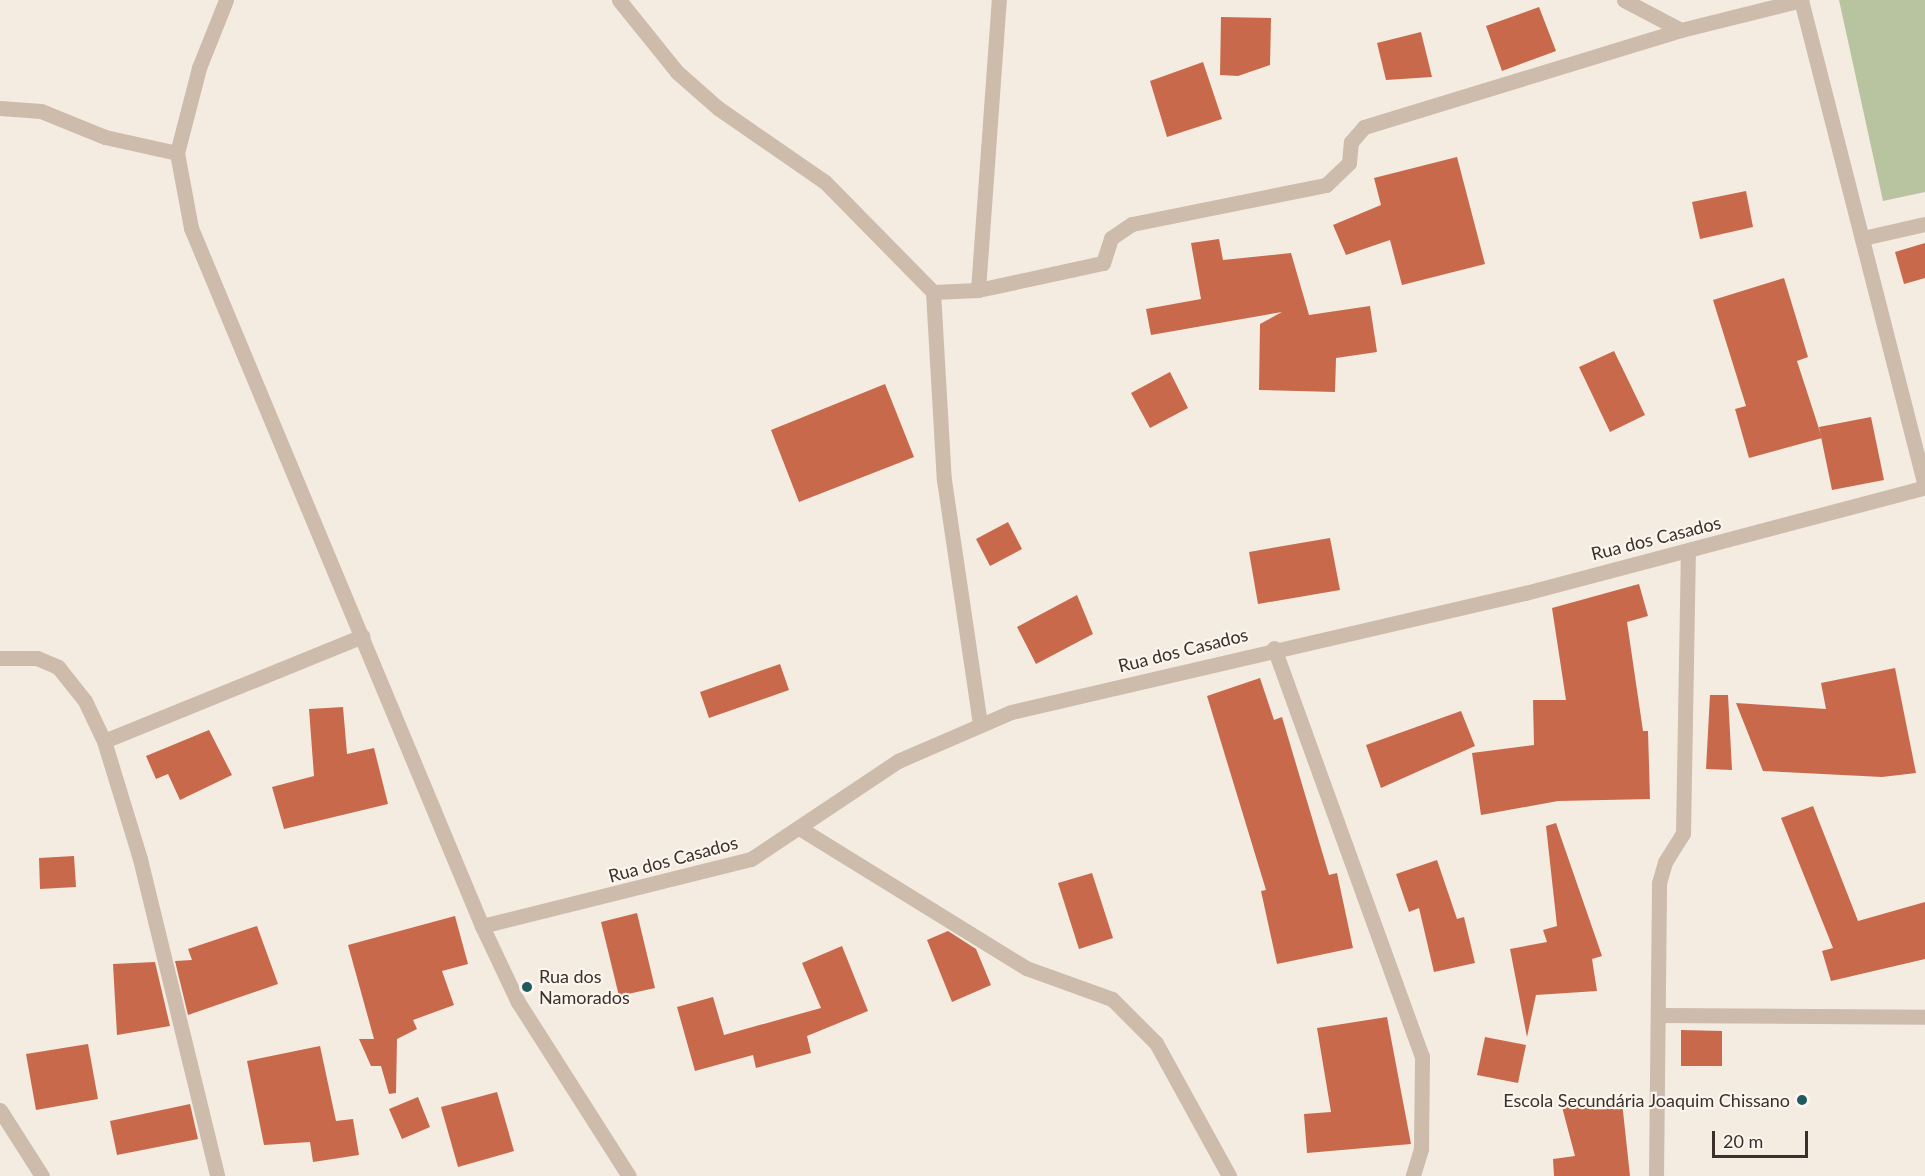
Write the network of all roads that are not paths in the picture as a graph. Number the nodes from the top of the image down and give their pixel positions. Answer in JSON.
{"nodes":[{"id":1,"x":226,"y":0,"type":"edge"},
{"id":2,"x":619,"y":0,"type":"edge"},
{"id":3,"x":999,"y":0,"type":"edge"},
{"id":4,"x":1624,"y":0,"type":"edge"},
{"id":5,"x":1801,"y":0,"type":"edge"},
{"id":6,"x":1681,"y":30,"type":"junction"},
{"id":7,"x":0,"y":108,"type":"edge"},
{"id":8,"x":177,"y":153,"type":"junction"},
{"id":9,"x":1925,"y":224,"type":"edge"},
{"id":10,"x":1863,"y":238,"type":"junction"},
{"id":11,"x":978,"y":290,"type":"junction"},
{"id":12,"x":933,"y":292,"type":"junction"},
{"id":13,"x":1925,"y":487,"type":"edge"},
{"id":14,"x":1688,"y":551,"type":"junction"},
{"id":15,"x":362,"y":636,"type":"junction"},
{"id":16,"x":1274,"y":648,"type":"junction"},
{"id":17,"x":0,"y":658,"type":"edge"},
{"id":18,"x":980,"y":723,"type":"junction"},
{"id":19,"x":104,"y":741,"type":"junction"},
{"id":20,"x":801,"y":829,"type":"junction"},
{"id":21,"x":482,"y":927,"type":"junction"},
{"id":22,"x":1658,"y":1015,"type":"junction"},
{"id":23,"x":1925,"y":1017,"type":"edge"},
{"id":24,"x":0,"y":1110,"type":"edge"},
{"id":25,"x":626,"y":1175,"type":"edge"},
{"id":26,"x":42,"y":1176,"type":"edge"},
{"id":27,"x":218,"y":1176,"type":"edge"},
{"id":28,"x":1229,"y":1176,"type":"edge"},
{"id":29,"x":1413,"y":1176,"type":"edge"},
{"id":30,"x":1656,"y":1176,"type":"edge"}],
"edges":[{"from":1,"to":8,"type":"street"},
{"from":2,"to":12,"type":"street"},
{"from":3,"to":11,"type":"street"},
{"from":4,"to":6,"type":"street"},
{"from":5,"to":6,"type":"street"},
{"from":5,"to":10,"type":"street"},
{"from":6,"to":11,"type":"street"},
{"from":7,"to":8,"type":"street"},
{"from":8,"to":15,"type":"street"},
{"from":9,"to":10,"type":"street"},
{"from":10,"to":13,"type":"street"},
{"from":11,"to":12,"type":"street"},
{"from":12,"to":18,"type":"street"},
{"from":13,"to":14,"type":"street","name":"Rua dos Casados"},
{"from":14,"to":16,"type":"street","name":"Rua dos Casados"},
{"from":14,"to":22,"type":"street"},
{"from":15,"to":19,"type":"street"},
{"from":15,"to":21,"type":"street"},
{"from":16,"to":18,"type":"street","name":"Rua dos Casados"},
{"from":16,"to":29,"type":"street"},
{"from":17,"to":19,"type":"street"},
{"from":18,"to":20,"type":"street","name":"Rua dos Casados"},
{"from":19,"to":27,"type":"street"},
{"from":20,"to":21,"type":"street","name":"Rua dos Casados"},
{"from":20,"to":28,"type":"street"},
{"from":21,"to":25,"type":"street"},
{"from":22,"to":23,"type":"street"},
{"from":22,"to":30,"type":"street"},
{"from":24,"to":26,"type":"street"}]}
